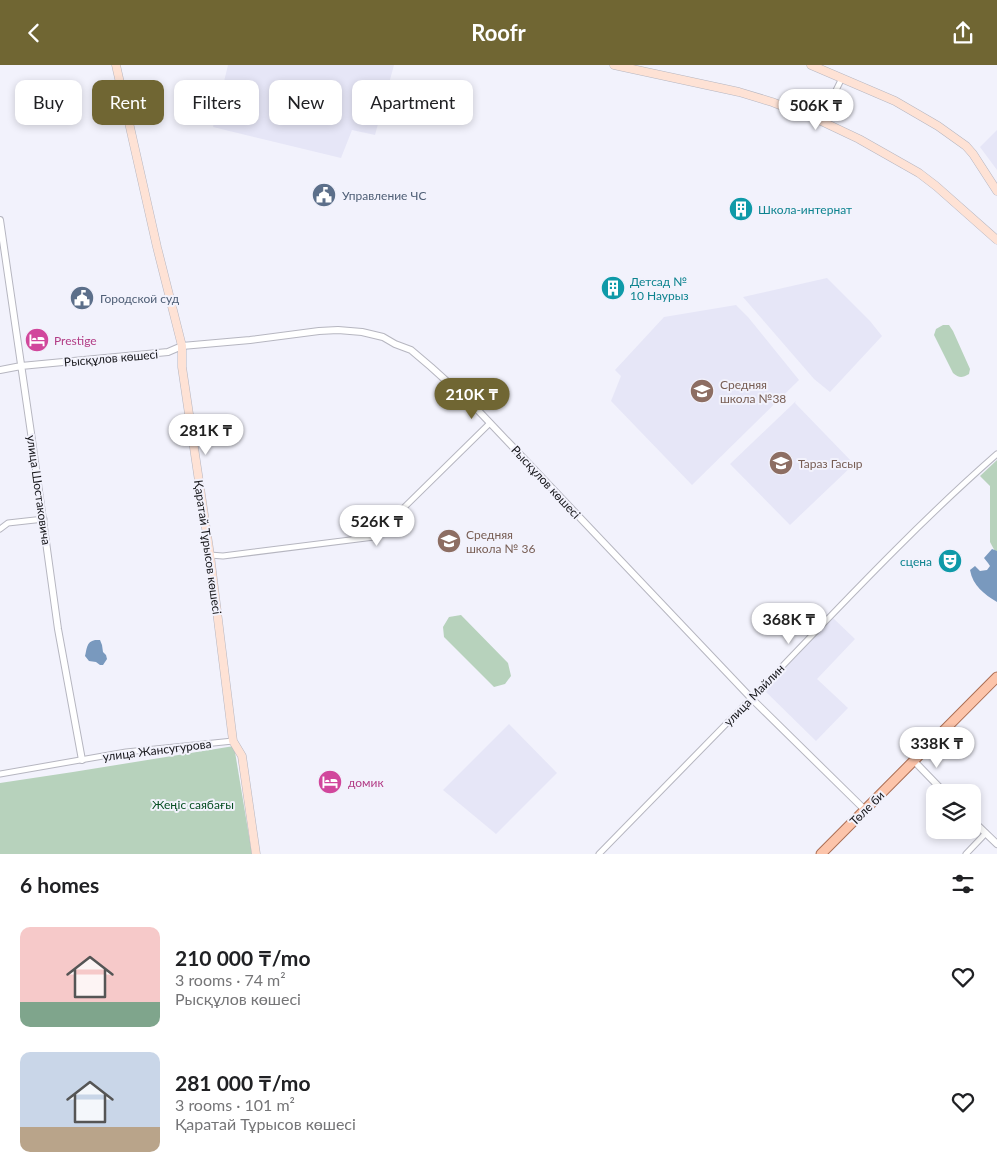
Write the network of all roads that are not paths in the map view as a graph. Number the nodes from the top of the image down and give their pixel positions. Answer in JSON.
{"nodes":[{"id":1,"x":116,"y":65,"type":"edge"},
{"id":2,"x":614,"y":65,"type":"edge"},
{"id":3,"x":812,"y":65,"type":"edge"},
{"id":4,"x":842,"y":78,"type":"junction"},
{"id":5,"x":822,"y":121,"type":"junction"},
{"id":6,"x":997,"y":191,"type":"edge"},
{"id":7,"x":0,"y":220,"type":"edge"},
{"id":8,"x":997,"y":240,"type":"edge"},
{"id":9,"x":182,"y":346,"type":"junction"},
{"id":10,"x":22,"y":366,"type":"junction"},
{"id":11,"x":0,"y":370,"type":"edge"},
{"id":12,"x":490,"y":423,"type":"junction"},
{"id":13,"x":997,"y":454,"type":"edge"},
{"id":14,"x":44,"y":519,"type":"junction"},
{"id":15,"x":0,"y":529,"type":"edge"},
{"id":16,"x":210,"y":555,"type":"junction"},
{"id":17,"x":997,"y":677,"type":"edge"},
{"id":18,"x":752,"y":699,"type":"junction"},
{"id":19,"x":233,"y":741,"type":"junction"},
{"id":20,"x":82,"y":760,"type":"junction"},
{"id":21,"x":914,"y":761,"type":"junction"},
{"id":22,"x":0,"y":774,"type":"edge"},
{"id":23,"x":936,"y":784,"type":"edge"},
{"id":24,"x":865,"y":810,"type":"junction"},
{"id":25,"x":981,"y":828,"type":"edge"},
{"id":26,"x":986,"y":833,"type":"junction"},
{"id":27,"x":997,"y":844,"type":"edge"},
{"id":28,"x":256,"y":854,"type":"edge"},
{"id":29,"x":599,"y":854,"type":"edge"},
{"id":30,"x":821,"y":854,"type":"edge"},
{"id":31,"x":966,"y":854,"type":"edge"}],
"edges":[{"from":1,"to":9,"type":"main road","name":"Қаратай Тұрысов көшесі"},
{"from":2,"to":5,"type":"main road"},
{"from":3,"to":4,"type":"main road"},
{"from":4,"to":5,"type":"street"},
{"from":4,"to":6,"type":"main road"},
{"from":5,"to":8,"type":"main road"},
{"from":7,"to":10,"type":"street","name":"улица Шостаковича"},
{"from":9,"to":10,"type":"street","name":"Рысқұлов көшесі"},
{"from":9,"to":12,"type":"street","name":"Рысқұлов көшесі"},
{"from":9,"to":16,"type":"main road","name":"Қаратай Тұрысов көшесі"},
{"from":10,"to":11,"type":"street","name":"Рысқұлов көшесі"},
{"from":10,"to":14,"type":"street","name":"улица Шостаковича"},
{"from":12,"to":16,"type":"street"},
{"from":12,"to":18,"type":"street","name":"Рысқұлов көшесі"},
{"from":13,"to":18,"type":"street","name":"улица Майлин"},
{"from":14,"to":15,"type":"street"},
{"from":14,"to":20,"type":"street","name":"улица Шостаковича"},
{"from":16,"to":19,"type":"main road","name":"Қаратай Тұрысов көшесі"},
{"from":17,"to":21,"type":"main road","name":"Төле би"},
{"from":18,"to":24,"type":"street","name":"Рысқұлов көшесі"},
{"from":18,"to":29,"type":"street","name":"улица Майлин"},
{"from":19,"to":20,"type":"street","name":"улица Жансугурова"},
{"from":19,"to":28,"type":"main road","name":"Қаратай Тұрысов көшесі"},
{"from":20,"to":22,"type":"street","name":"улица Жансугурова"},
{"from":21,"to":23,"type":"street"},
{"from":21,"to":24,"type":"main road","name":"Төле би"},
{"from":24,"to":30,"type":"main road","name":"Төле би"},
{"from":25,"to":26,"type":"street"},
{"from":26,"to":27,"type":"street"},
{"from":26,"to":31,"type":"street"}]}
